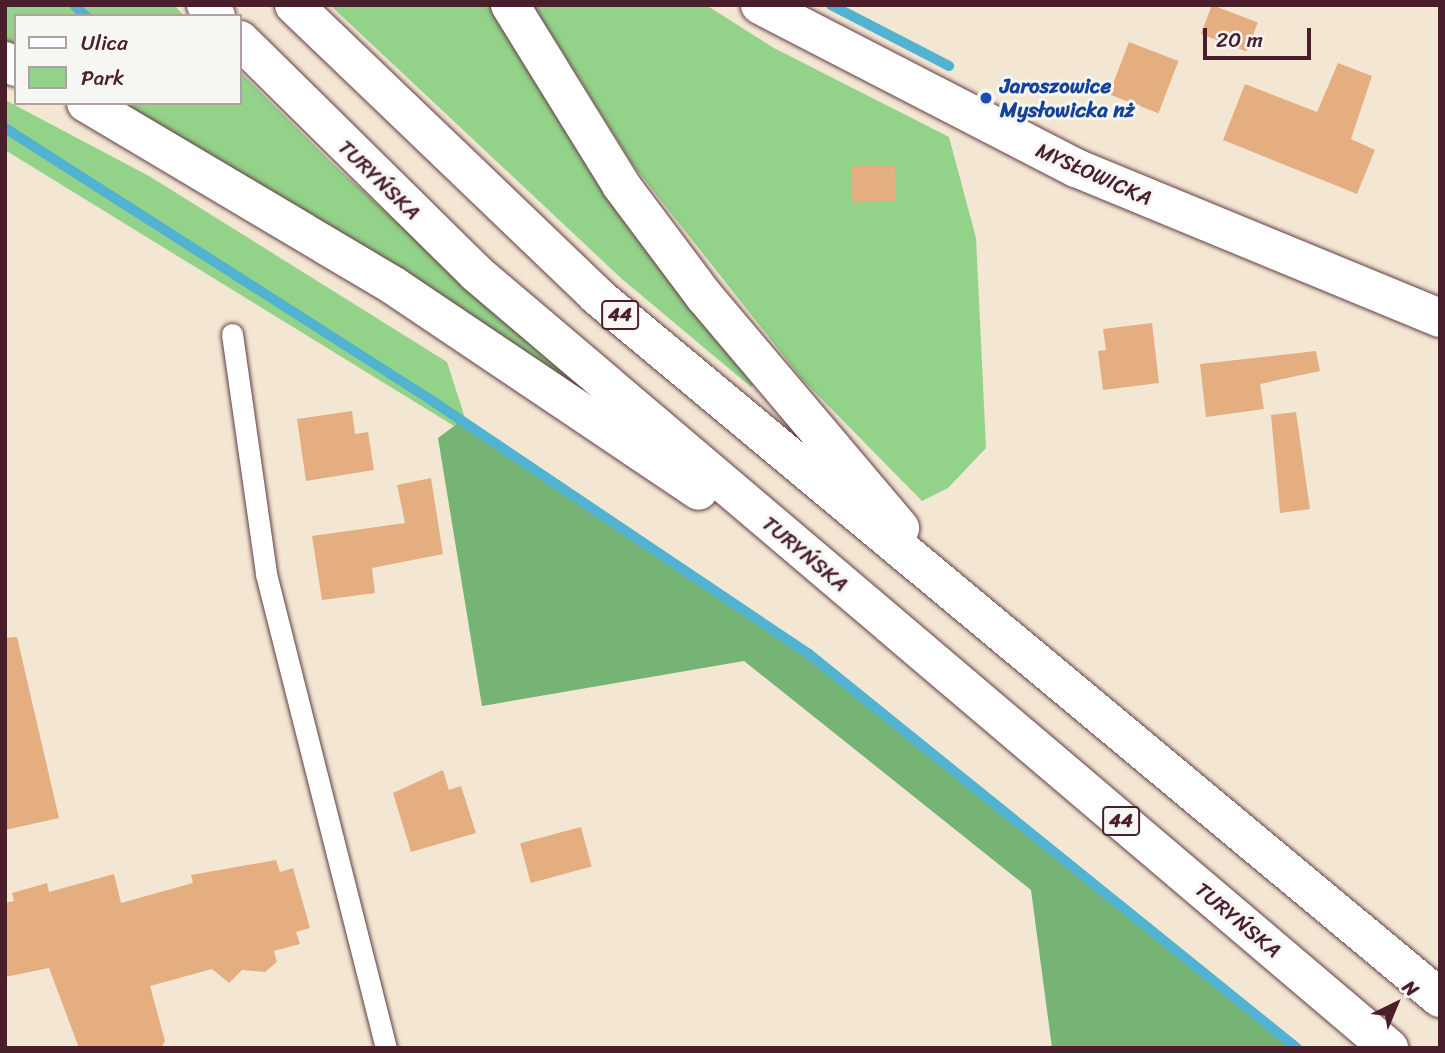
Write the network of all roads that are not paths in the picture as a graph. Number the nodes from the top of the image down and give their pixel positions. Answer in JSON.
{"nodes":[{"id":1,"x":294,"y":5,"type":"edge"},
{"id":2,"x":510,"y":5,"type":"edge"},
{"id":3,"x":760,"y":5,"type":"edge"},
{"id":4,"x":242,"y":42,"type":"edge"},
{"id":5,"x":89,"y":105,"type":"edge"},
{"id":6,"x":1440,"y":318,"type":"edge"},
{"id":7,"x":232,"y":334,"type":"dead end"},
{"id":8,"x":854,"y":595,"type":"junction"},
{"id":9,"x":964,"y":606,"type":"junction"},
{"id":10,"x":1440,"y":998,"type":"edge"},
{"id":11,"x":386,"y":1048,"type":"edge"},
{"id":12,"x":1389,"y":1048,"type":"edge"}],
"edges":[{"from":1,"to":9,"type":"main road","number":"44"},
{"from":2,"to":9,"type":"main road"},
{"from":3,"to":6,"type":"main road","name":"MYSŁOWICKA"},
{"from":4,"to":8,"type":"main road","name":"TURYŃSKA","number":"44"},
{"from":5,"to":8,"type":"main road"},
{"from":7,"to":11,"type":"lane"},
{"from":8,"to":12,"type":"main road","name":"TURYŃSKA","number":"44"},
{"from":9,"to":10,"type":"main road","number":"44"}]}
